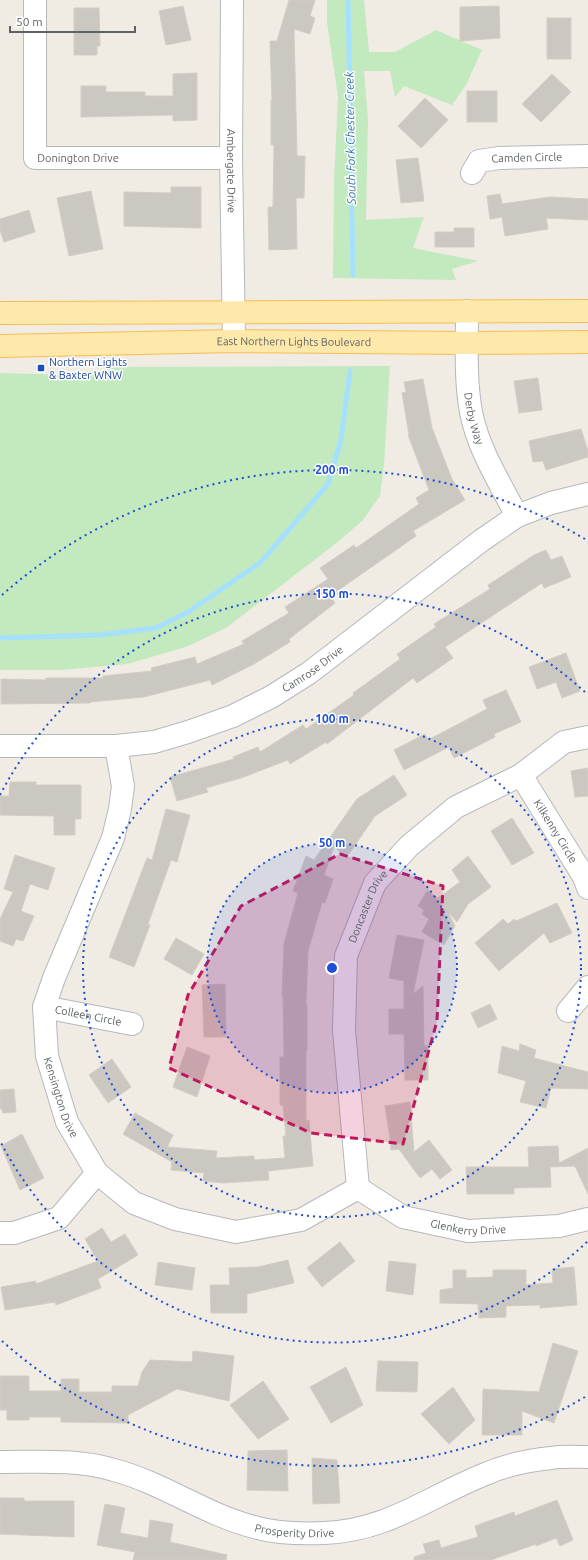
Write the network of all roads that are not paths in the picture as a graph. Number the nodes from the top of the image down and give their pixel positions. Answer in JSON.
{"nodes":[{"id":1,"x":34,"y":0,"type":"edge"},
{"id":2,"x":232,"y":0,"type":"edge"},
{"id":3,"x":588,"y":156,"type":"edge"},
{"id":4,"x":231,"y":158,"type":"junction"},
{"id":5,"x":472,"y":173,"type":"dead end"},
{"id":6,"x":467,"y":311,"type":"junction"},
{"id":7,"x":588,"y":311,"type":"edge"},
{"id":8,"x":232,"y":312,"type":"junction"},
{"id":9,"x":0,"y":313,"type":"edge"},
{"id":10,"x":234,"y":341,"type":"junction"},
{"id":11,"x":588,"y":342,"type":"edge"},
{"id":12,"x":468,"y":343,"type":"junction"},
{"id":13,"x":0,"y":346,"type":"edge"},
{"id":14,"x":588,"y":494,"type":"edge"},
{"id":15,"x":517,"y":516,"type":"junction"},
{"id":16,"x":588,"y":736,"type":"edge"},
{"id":17,"x":0,"y":746,"type":"edge"},
{"id":18,"x":116,"y":746,"type":"junction"},
{"id":19,"x":521,"y":775,"type":"junction"},
{"id":20,"x":588,"y":888,"type":"edge"},
{"id":21,"x":588,"y":988,"type":"edge"},
{"id":22,"x":44,"y":1007,"type":"junction"},
{"id":23,"x":568,"y":1011,"type":"dead end"},
{"id":24,"x":132,"y":1024,"type":"dead end"},
{"id":25,"x":97,"y":1173,"type":"junction"},
{"id":26,"x":358,"y":1188,"type":"junction"},
{"id":27,"x":588,"y":1219,"type":"edge"},
{"id":28,"x":0,"y":1233,"type":"edge"},
{"id":29,"x":588,"y":1457,"type":"edge"},
{"id":30,"x":0,"y":1462,"type":"edge"}],
"edges":[{"from":1,"to":4,"type":"street","name":"Donington Drive"},
{"from":2,"to":4,"type":"street","name":"Ambergate Drive"},
{"from":3,"to":5,"type":"street","name":"Camden Circle"},
{"from":4,"to":8,"type":"street","name":"Ambergate Drive"},
{"from":6,"to":7,"type":"main road"},
{"from":6,"to":8,"type":"main road"},
{"from":6,"to":12,"type":"street","name":"Derby Way"},
{"from":8,"to":9,"type":"main road"},
{"from":8,"to":10,"type":"street","name":"Ambergate Drive"},
{"from":10,"to":12,"type":"main road","name":"East Northern Lights Boulevard"},
{"from":10,"to":13,"type":"main road","name":"East Northern Lights Boulevard"},
{"from":11,"to":12,"type":"main road","name":"East Northern Lights Boulevard"},
{"from":12,"to":15,"type":"street","name":"Derby Way"},
{"from":14,"to":15,"type":"street","name":"Camrose Drive"},
{"from":15,"to":18,"type":"street","name":"Camrose Drive"},
{"from":16,"to":19,"type":"street","name":"Doncaster Drive"},
{"from":17,"to":18,"type":"street","name":"Camrose Drive"},
{"from":18,"to":22,"type":"street","name":"Kensington Drive"},
{"from":19,"to":20,"type":"street","name":"Kilkenny Circle"},
{"from":19,"to":26,"type":"street","name":"Doncaster Drive"},
{"from":21,"to":23,"type":"street"},
{"from":22,"to":24,"type":"street","name":"Colleen Circle"},
{"from":22,"to":25,"type":"street","name":"Kensington Drive"},
{"from":25,"to":26,"type":"street","name":"Kensington Drive"},
{"from":25,"to":28,"type":"street"},
{"from":26,"to":27,"type":"street","name":"Glenkerry Drive"},
{"from":29,"to":30,"type":"street","name":"Prosperity Drive"}]}
